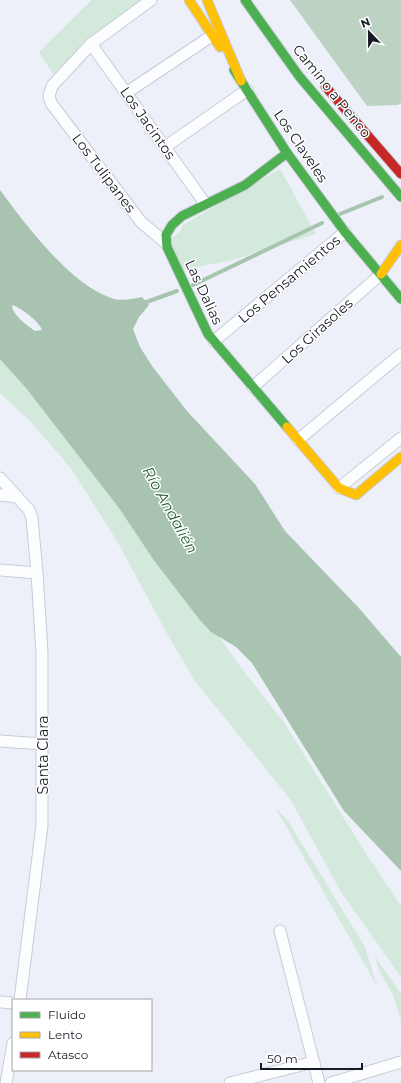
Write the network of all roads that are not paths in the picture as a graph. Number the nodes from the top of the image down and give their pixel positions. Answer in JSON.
{"nodes":[{"id":1,"x":151,"y":0,"type":"edge"},
{"id":2,"x":189,"y":0,"type":"edge"},
{"id":3,"x":207,"y":0,"type":"edge"},
{"id":4,"x":245,"y":0,"type":"edge"},
{"id":5,"x":212,"y":35,"type":"junction"},
{"id":6,"x":91,"y":44,"type":"junction"},
{"id":7,"x":317,"y":76,"type":"dead end"},
{"id":8,"x":244,"y":86,"type":"junction"},
{"id":9,"x":126,"y":93,"type":"junction"},
{"id":10,"x":165,"y":147,"type":"junction"},
{"id":11,"x":287,"y":153,"type":"junction"},
{"id":12,"x":401,"y":174,"type":"edge"},
{"id":13,"x":401,"y":197,"type":"edge"},
{"id":14,"x":204,"y":202,"type":"junction"},
{"id":15,"x":345,"y":232,"type":"junction"},
{"id":16,"x":166,"y":243,"type":"junction"},
{"id":17,"x":401,"y":245,"type":"edge"},
{"id":18,"x":381,"y":274,"type":"junction"},
{"id":19,"x":401,"y":299,"type":"edge"},
{"id":20,"x":214,"y":341,"type":"junction"},
{"id":21,"x":401,"y":354,"type":"edge"},
{"id":22,"x":253,"y":387,"type":"junction"},
{"id":23,"x":401,"y":438,"type":"edge"},
{"id":24,"x":298,"y":440,"type":"junction"},
{"id":25,"x":401,"y":457,"type":"edge"},
{"id":26,"x":0,"y":478,"type":"edge"},
{"id":27,"x":339,"y":488,"type":"junction"},
{"id":28,"x":0,"y":495,"type":"edge"},
{"id":29,"x":17,"y":497,"type":"junction"},
{"id":30,"x":0,"y":570,"type":"edge"},
{"id":31,"x":37,"y":573,"type":"junction"},
{"id":32,"x":0,"y":741,"type":"edge"},
{"id":33,"x":42,"y":744,"type":"junction"},
{"id":34,"x":280,"y":931,"type":"dead end"},
{"id":35,"x":20,"y":999,"type":"edge"},
{"id":36,"x":0,"y":1002,"type":"edge"},
{"id":37,"x":12,"y":1003,"type":"edge"},
{"id":38,"x":12,"y":1049,"type":"edge"},
{"id":39,"x":314,"y":1062,"type":"junction"},
{"id":40,"x":401,"y":1062,"type":"edge"},
{"id":41,"x":6,"y":1083,"type":"edge"},
{"id":42,"x":230,"y":1083,"type":"edge"},
{"id":43,"x":320,"y":1083,"type":"edge"},
{"id":44,"x":332,"y":1083,"type":"edge"}],
"edges":[{"from":1,"to":6,"type":"street"},
{"from":2,"to":5,"type":"main road","name":"Los Claveles"},
{"from":3,"to":8,"type":"main road"},
{"from":4,"to":13,"type":"main road","name":"Camino a Penco"},
{"from":5,"to":8,"type":"main road","name":"Los Claveles"},
{"from":5,"to":9,"type":"street"},
{"from":6,"to":9,"type":"street","name":"Los Jacintos"},
{"from":6,"to":16,"type":"street","name":"Los Tulipanes"},
{"from":7,"to":12,"type":"main road","name":"Camino a Penco"},
{"from":8,"to":10,"type":"street"},
{"from":8,"to":11,"type":"main road","name":"Los Claveles"},
{"from":9,"to":10,"type":"street","name":"Los Jacintos"},
{"from":10,"to":14,"type":"street","name":"Los Jacintos"},
{"from":11,"to":14,"type":"main road"},
{"from":11,"to":15,"type":"main road","name":"Los Claveles"},
{"from":14,"to":16,"type":"main road"},
{"from":15,"to":18,"type":"main road","name":"Los Claveles"},
{"from":15,"to":20,"type":"street","name":"Los Pensamientos"},
{"from":16,"to":20,"type":"main road","name":"Las Dalias"},
{"from":17,"to":18,"type":"main road"},
{"from":18,"to":19,"type":"main road","name":"Los Claveles"},
{"from":18,"to":22,"type":"street","name":"Los Girasoles"},
{"from":20,"to":22,"type":"main road","name":"Las Dalias"},
{"from":21,"to":24,"type":"street"},
{"from":22,"to":24,"type":"main road","name":"Las Dalias"},
{"from":23,"to":27,"type":"street"},
{"from":24,"to":27,"type":"main road","name":"Las Dalias"},
{"from":25,"to":27,"type":"main road"},
{"from":26,"to":29,"type":"street"},
{"from":28,"to":29,"type":"street"},
{"from":29,"to":31,"type":"street","name":"Santa Clara"},
{"from":30,"to":31,"type":"street"},
{"from":31,"to":33,"type":"street","name":"Santa Clara"},
{"from":32,"to":33,"type":"street"},
{"from":33,"to":35,"type":"street","name":"Santa Clara"},
{"from":34,"to":39,"type":"street"},
{"from":36,"to":37,"type":"street"},
{"from":38,"to":41,"type":"street"},
{"from":39,"to":42,"type":"street"},
{"from":39,"to":43,"type":"street"},
{"from":40,"to":44,"type":"street"}]}
